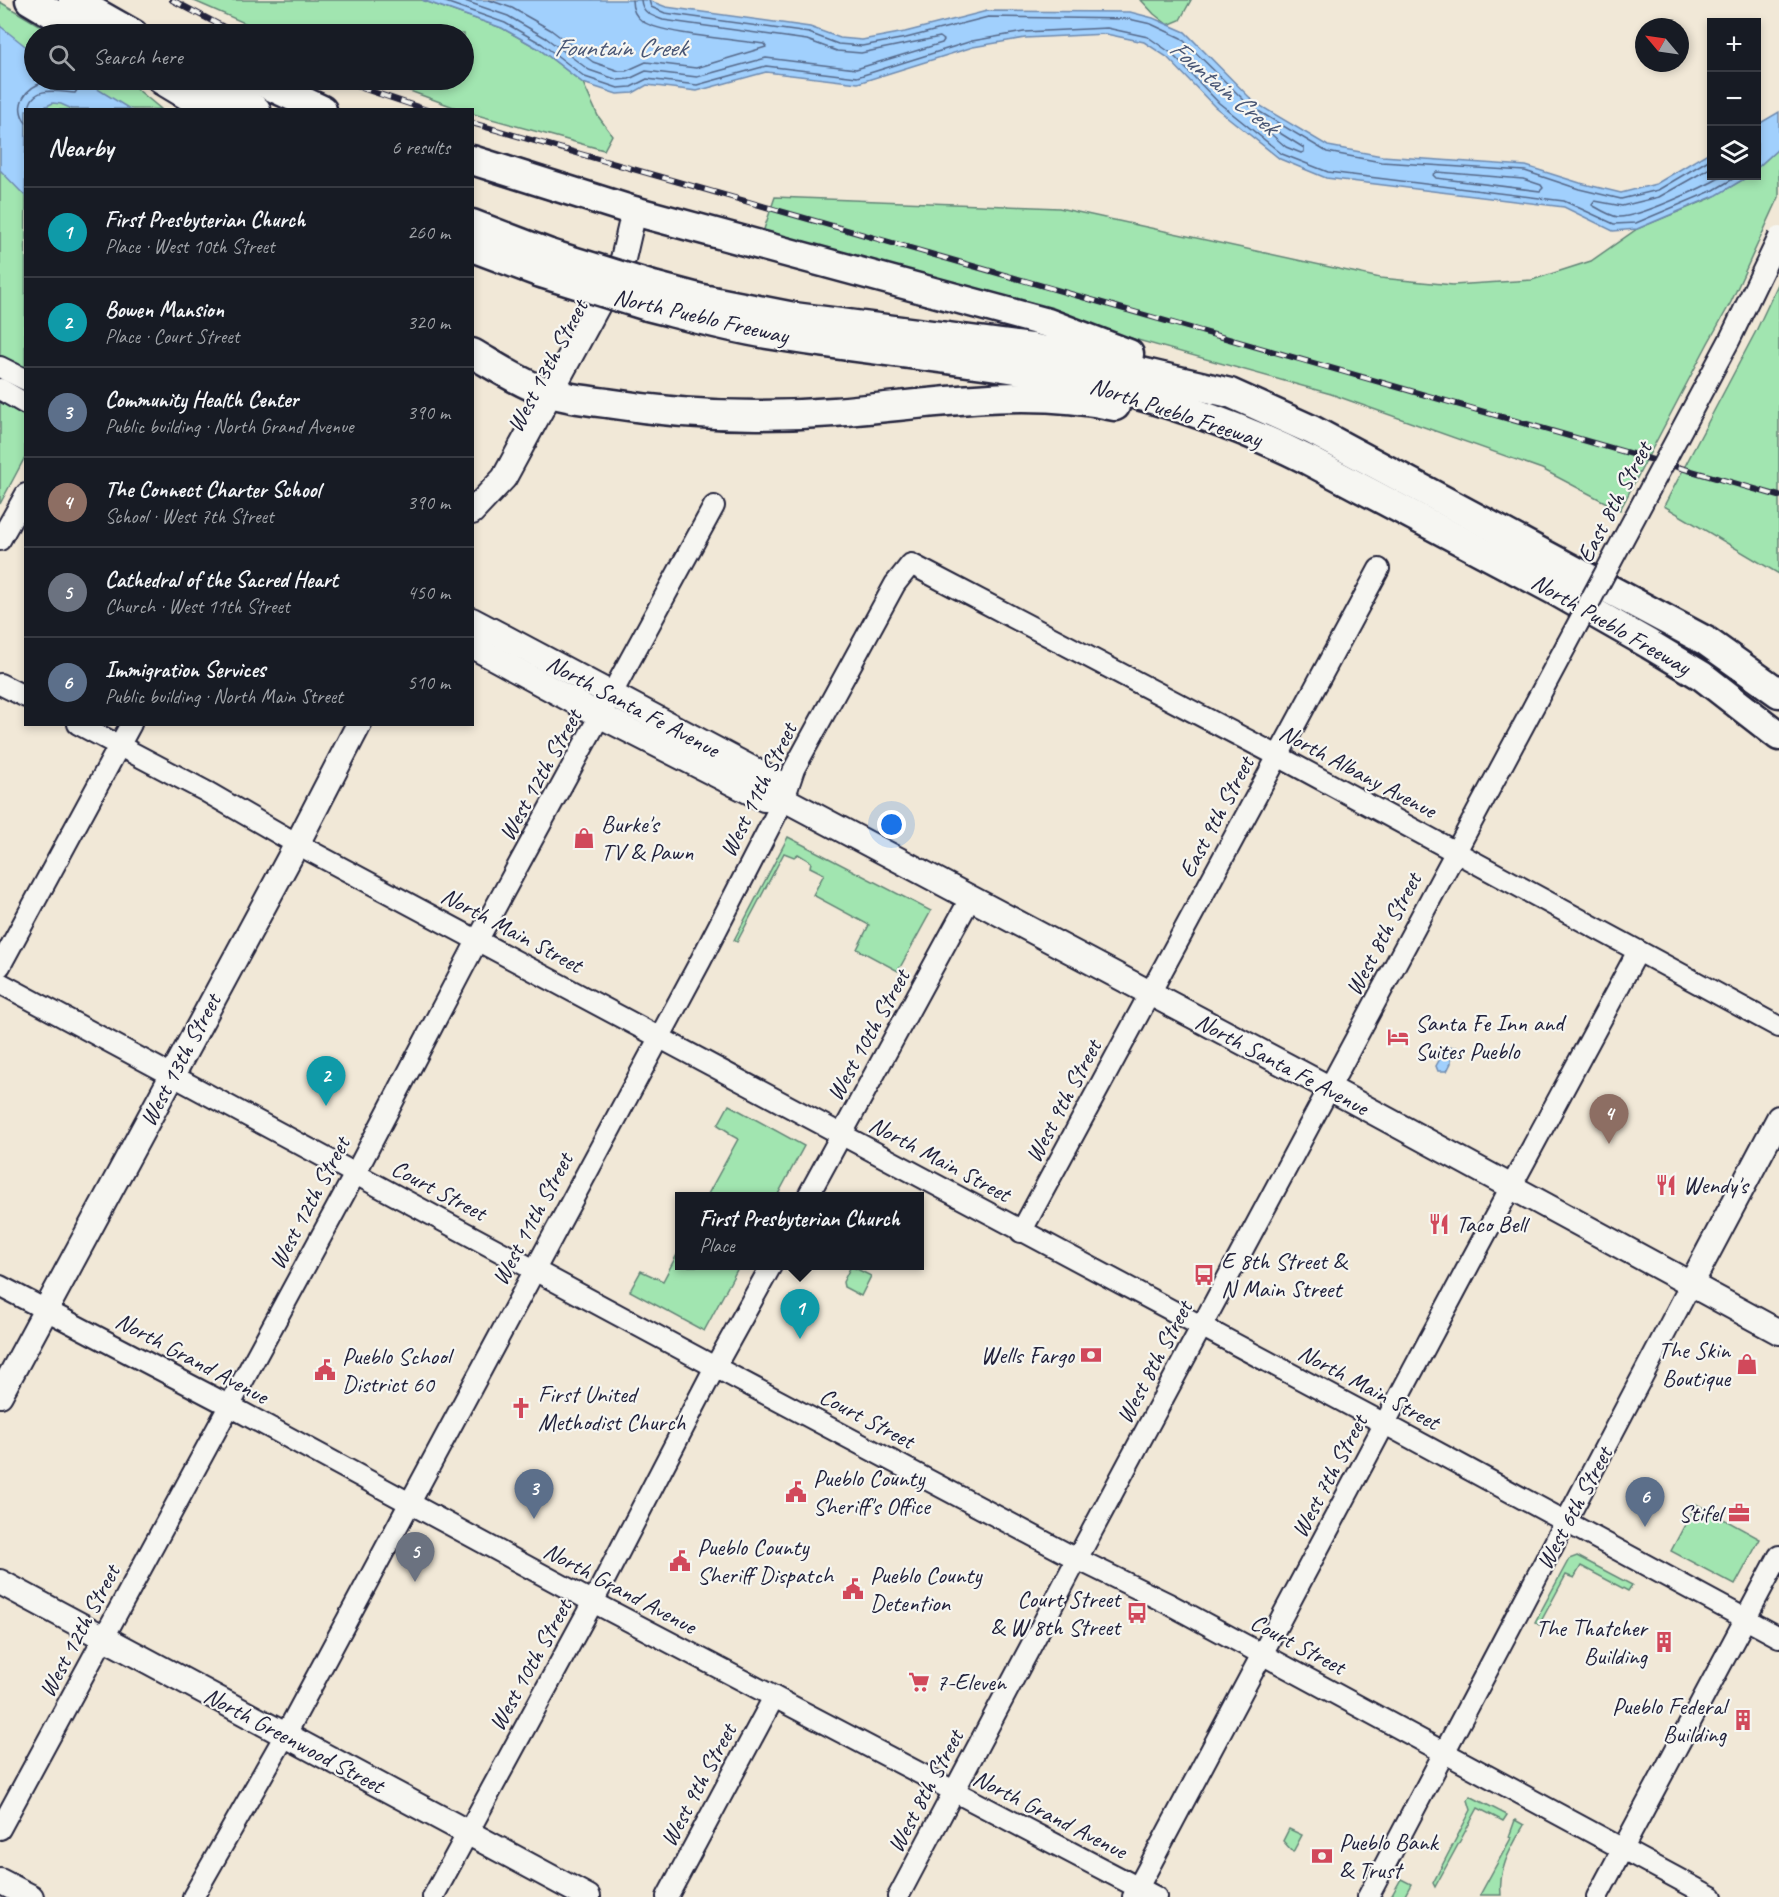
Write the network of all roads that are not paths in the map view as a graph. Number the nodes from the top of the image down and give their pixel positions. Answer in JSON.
{"nodes":[{"id":1,"x":30,"y":0,"type":"edge"},
{"id":2,"x":73,"y":0,"type":"edge"},
{"id":3,"x":70,"y":24,"type":"edge"},
{"id":4,"x":115,"y":24,"type":"edge"},
{"id":5,"x":173,"y":90,"type":"edge"},
{"id":6,"x":179,"y":90,"type":"edge"},
{"id":7,"x":223,"y":90,"type":"edge"},
{"id":8,"x":279,"y":90,"type":"edge"},
{"id":9,"x":192,"y":108,"type":"edge"},
{"id":10,"x":209,"y":108,"type":"edge"},
{"id":11,"x":253,"y":108,"type":"edge"},
{"id":12,"x":318,"y":108,"type":"edge"},
{"id":13,"x":474,"y":161,"type":"edge"},
{"id":14,"x":634,"y":211,"type":"junction"},
{"id":15,"x":474,"y":225,"type":"edge"},
{"id":16,"x":1779,"y":237,"type":"edge"},
{"id":17,"x":474,"y":247,"type":"edge"},
{"id":18,"x":546,"y":263,"type":"junction"},
{"id":19,"x":650,"y":296,"type":"junction"},
{"id":20,"x":474,"y":354,"type":"edge"},
{"id":21,"x":0,"y":367,"type":"edge"},
{"id":22,"x":24,"y":379,"type":"edge"},
{"id":23,"x":0,"y":389,"type":"edge"},
{"id":24,"x":543,"y":390,"type":"junction"},
{"id":25,"x":1230,"y":393,"type":"junction"},
{"id":26,"x":24,"y":403,"type":"edge"},
{"id":27,"x":1255,"y":436,"type":"junction"},
{"id":28,"x":24,"y":498,"type":"edge"},
{"id":29,"x":474,"y":507,"type":"edge"},
{"id":30,"x":714,"y":507,"type":"dead end"},
{"id":31,"x":0,"y":540,"type":"edge"},
{"id":32,"x":911,"y":564,"type":"joint"},
{"id":33,"x":1379,"y":569,"type":"dead end"},
{"id":34,"x":474,"y":621,"type":"edge"},
{"id":35,"x":474,"y":647,"type":"edge"},
{"id":36,"x":0,"y":684,"type":"edge"},
{"id":37,"x":1779,"y":693,"type":"edge"},
{"id":38,"x":24,"y":696,"type":"edge"},
{"id":39,"x":607,"y":706,"type":"junction"},
{"id":40,"x":82,"y":726,"type":"edge"},
{"id":41,"x":129,"y":726,"type":"edge"},
{"id":42,"x":358,"y":726,"type":"edge"},
{"id":43,"x":1779,"y":736,"type":"edge"},
{"id":44,"x":119,"y":746,"type":"junction"},
{"id":45,"x":1278,"y":756,"type":"junction"},
{"id":46,"x":784,"y":799,"type":"junction"},
{"id":47,"x":297,"y":843,"type":"junction"},
{"id":48,"x":1456,"y":853,"type":"junction"},
{"id":49,"x":971,"y":897,"type":"junction"},
{"id":50,"x":477,"y":940,"type":"junction"},
{"id":51,"x":1638,"y":951,"type":"junction"},
{"id":52,"x":0,"y":966,"type":"edge"},
{"id":53,"x":0,"y":983,"type":"edge"},
{"id":54,"x":1149,"y":994,"type":"junction"},
{"id":55,"x":1779,"y":1027,"type":"edge"},
{"id":56,"x":659,"y":1038,"type":"junction"},
{"id":57,"x":172,"y":1075,"type":"junction"},
{"id":58,"x":1329,"y":1088,"type":"junction"},
{"id":59,"x":1779,"y":1118,"type":"edge"},
{"id":60,"x":842,"y":1135,"type":"junction"},
{"id":61,"x":355,"y":1174,"type":"junction"},
{"id":62,"x":1512,"y":1187,"type":"junction"},
{"id":63,"x":811,"y":1192,"type":"edge"},
{"id":64,"x":1021,"y":1232,"type":"junction"},
{"id":65,"x":534,"y":1270,"type":"junction"},
{"id":66,"x":769,"y":1270,"type":"edge"},
{"id":67,"x":1691,"y":1284,"type":"junction"},
{"id":68,"x":0,"y":1286,"type":"edge"},
{"id":69,"x":45,"y":1310,"type":"junction"},
{"id":70,"x":1201,"y":1327,"type":"junction"},
{"id":71,"x":1779,"y":1332,"type":"edge"},
{"id":72,"x":716,"y":1367,"type":"junction"},
{"id":73,"x":0,"y":1395,"type":"edge"},
{"id":74,"x":230,"y":1406,"type":"junction"},
{"id":75,"x":1385,"y":1424,"type":"junction"},
{"id":76,"x":409,"y":1504,"type":"junction"},
{"id":77,"x":1566,"y":1523,"type":"junction"},
{"id":78,"x":1779,"y":1556,"type":"edge"},
{"id":79,"x":1077,"y":1559,"type":"junction"},
{"id":80,"x":0,"y":1582,"type":"edge"},
{"id":81,"x":593,"y":1602,"type":"junction"},
{"id":82,"x":1746,"y":1619,"type":"junction"},
{"id":83,"x":1779,"y":1637,"type":"edge"},
{"id":84,"x":105,"y":1638,"type":"junction"},
{"id":85,"x":1263,"y":1654,"type":"junction"},
{"id":86,"x":774,"y":1697,"type":"junction"},
{"id":87,"x":285,"y":1735,"type":"junction"},
{"id":88,"x":1445,"y":1753,"type":"junction"},
{"id":89,"x":954,"y":1793,"type":"junction"},
{"id":90,"x":0,"y":1829,"type":"edge"},
{"id":91,"x":467,"y":1832,"type":"junction"},
{"id":92,"x":1623,"y":1849,"type":"junction"},
{"id":93,"x":0,"y":1881,"type":"edge"},
{"id":94,"x":1142,"y":1894,"type":"edge"},
{"id":95,"x":31,"y":1897,"type":"edge"},
{"id":96,"x":193,"y":1897,"type":"edge"},
{"id":97,"x":433,"y":1897,"type":"edge"},
{"id":98,"x":588,"y":1897,"type":"edge"},
{"id":99,"x":667,"y":1897,"type":"edge"},
{"id":100,"x":898,"y":1897,"type":"edge"},
{"id":101,"x":1368,"y":1897,"type":"edge"},
{"id":102,"x":1598,"y":1897,"type":"edge"},
{"id":103,"x":1712,"y":1897,"type":"edge"}],
"edges":[{"from":1,"to":3,"type":"highway"},
{"from":2,"to":4,"type":"highway"},
{"from":5,"to":9,"type":"highway"},
{"from":6,"to":10,"type":"highway"},
{"from":7,"to":11,"type":"highway"},
{"from":8,"to":12,"type":"highway"},
{"from":13,"to":14,"type":"highway"},
{"from":14,"to":24,"type":"main road","name":"West 13th Street"},
{"from":14,"to":25,"type":"highway"},
{"from":15,"to":18,"type":"highway","name":"North Pueblo Freeway"},
{"from":16,"to":48,"type":"street","name":"East 8th Street","bridge":true},
{"from":17,"to":18,"type":"highway","name":"North Pueblo Freeway"},
{"from":18,"to":19,"type":"highway","name":"North Pueblo Freeway","bridge":true},
{"from":19,"to":25,"type":"highway","name":"North Pueblo Freeway"},
{"from":19,"to":27,"type":"highway","name":"North Pueblo Freeway"},
{"from":20,"to":24,"type":"highway"},
{"from":21,"to":22,"type":"street"},
{"from":23,"to":26,"type":"street"},
{"from":24,"to":27,"type":"highway"},
{"from":24,"to":29,"type":"main road","name":"West 13th Street"},
{"from":25,"to":37,"type":"highway","name":"North Pueblo Freeway"},
{"from":27,"to":43,"type":"highway","name":"North Pueblo Freeway"},
{"from":28,"to":31,"type":"street"},
{"from":30,"to":39,"type":"street","name":"West 12th Street"},
{"from":32,"to":45,"type":"street","name":"North Albany Avenue"},
{"from":32,"to":46,"type":"street","name":"West 11th Street"},
{"from":33,"to":45,"type":"street","name":"East 9th Street"},
{"from":34,"to":39,"type":"main road","name":"North Santa Fe Avenue"},
{"from":35,"to":39,"type":"main road","name":"North Santa Fe Avenue"},
{"from":36,"to":38,"type":"street"},
{"from":39,"to":46,"type":"main road","name":"North Santa Fe Avenue"},
{"from":39,"to":50,"type":"street","name":"West 12th Street"},
{"from":40,"to":44,"type":"street","name":"North Main Street"},
{"from":41,"to":44,"type":"street"},
{"from":42,"to":47,"type":"main road","name":"West 13th Street"},
{"from":44,"to":47,"type":"street","name":"North Main Street"},
{"from":44,"to":52,"type":"street"},
{"from":45,"to":48,"type":"street","name":"North Albany Avenue"},
{"from":45,"to":54,"type":"street","name":"East 9th Street"},
{"from":46,"to":49,"type":"main road","name":"North Santa Fe Avenue"},
{"from":46,"to":56,"type":"street","name":"West 11th Street"},
{"from":47,"to":50,"type":"street","name":"North Main Street"},
{"from":47,"to":57,"type":"main road","name":"West 13th Street"},
{"from":48,"to":51,"type":"street","name":"North Albany Avenue"},
{"from":48,"to":58,"type":"street","name":"West 8th Street"},
{"from":49,"to":54,"type":"main road","name":"North Santa Fe Avenue"},
{"from":49,"to":60,"type":"street","name":"West 10th Street"},
{"from":50,"to":56,"type":"street","name":"North Main Street"},
{"from":50,"to":61,"type":"street","name":"West 12th Street"},
{"from":51,"to":55,"type":"street","name":"North Albany Avenue"},
{"from":51,"to":62,"type":"street","name":"West 7th Street"},
{"from":53,"to":57,"type":"street","name":"Court Street"},
{"from":54,"to":58,"type":"main road","name":"North Santa Fe Avenue"},
{"from":54,"to":64,"type":"street","name":"West 9th Street"},
{"from":56,"to":60,"type":"street","name":"North Main Street"},
{"from":56,"to":65,"type":"street","name":"West 11th Street"},
{"from":57,"to":61,"type":"street","name":"Court Street"},
{"from":57,"to":69,"type":"main road","name":"West 13th Street"},
{"from":58,"to":62,"type":"main road","name":"North Santa Fe Avenue"},
{"from":58,"to":70,"type":"street","name":"West 8th Street"},
{"from":59,"to":67,"type":"main road","name":"West 6th Street"},
{"from":60,"to":63,"type":"street","name":"West 10th Street"},
{"from":60,"to":64,"type":"street","name":"North Main Street"},
{"from":61,"to":65,"type":"street","name":"Court Street"},
{"from":61,"to":74,"type":"street","name":"West 12th Street"},
{"from":62,"to":67,"type":"main road","name":"North Santa Fe Avenue"},
{"from":62,"to":75,"type":"street","name":"West 7th Street"},
{"from":64,"to":70,"type":"street","name":"North Main Street"},
{"from":65,"to":72,"type":"street","name":"Court Street"},
{"from":65,"to":76,"type":"street","name":"West 11th Street"},
{"from":66,"to":72,"type":"street","name":"West 10th Street"},
{"from":67,"to":71,"type":"main road","name":"North Santa Fe Avenue"},
{"from":67,"to":77,"type":"street","name":"West 6th Street"},
{"from":68,"to":69,"type":"street","name":"North Grand Avenue"},
{"from":69,"to":73,"type":"main road","name":"West 13th Street"},
{"from":69,"to":74,"type":"street","name":"North Grand Avenue"},
{"from":70,"to":75,"type":"street","name":"North Main Street"},
{"from":70,"to":79,"type":"street","name":"West 8th Street"},
{"from":72,"to":79,"type":"street","name":"Court Street"},
{"from":72,"to":81,"type":"street","name":"West 10th Street"},
{"from":74,"to":76,"type":"street","name":"North Grand Avenue"},
{"from":74,"to":84,"type":"street","name":"West 12th Street"},
{"from":75,"to":77,"type":"street","name":"North Main Street"},
{"from":75,"to":85,"type":"street","name":"West 7th Street"},
{"from":76,"to":81,"type":"street","name":"North Grand Avenue"},
{"from":76,"to":87,"type":"street","name":"West 11th Street"},
{"from":77,"to":82,"type":"street","name":"North Main Street"},
{"from":77,"to":88,"type":"street","name":"West 6th Street"},
{"from":78,"to":82,"type":"street"},
{"from":79,"to":85,"type":"street","name":"Court Street"},
{"from":79,"to":89,"type":"street","name":"West 8th Street"},
{"from":80,"to":84,"type":"main road","name":"North Greenwood Street"},
{"from":81,"to":86,"type":"street","name":"North Grand Avenue"},
{"from":81,"to":91,"type":"street","name":"West 10th Street"},
{"from":82,"to":83,"type":"street","name":"North Main Street"},
{"from":82,"to":92,"type":"street"},
{"from":84,"to":87,"type":"main road","name":"North Greenwood Street"},
{"from":84,"to":90,"type":"street","name":"West 12th Street"},
{"from":85,"to":88,"type":"street","name":"Court Street"},
{"from":85,"to":94,"type":"street","name":"West 7th Street"},
{"from":86,"to":89,"type":"street","name":"North Grand Avenue"},
{"from":86,"to":99,"type":"street","name":"West 9th Street"},
{"from":87,"to":91,"type":"main road","name":"North Greenwood Street"},
{"from":87,"to":96,"type":"street","name":"West 11th Street"},
{"from":88,"to":92,"type":"street","name":"Court Street"},
{"from":88,"to":101,"type":"street","name":"West 6th Street"},
{"from":89,"to":94,"type":"street","name":"North Grand Avenue"},
{"from":89,"to":100,"type":"street","name":"West 8th Street"},
{"from":91,"to":97,"type":"street","name":"West 10th Street"},
{"from":91,"to":98,"type":"main road","name":"North Greenwood Street"},
{"from":92,"to":102,"type":"street"},
{"from":92,"to":103,"type":"street","name":"Court Street"},
{"from":93,"to":95,"type":"main road"}]}
